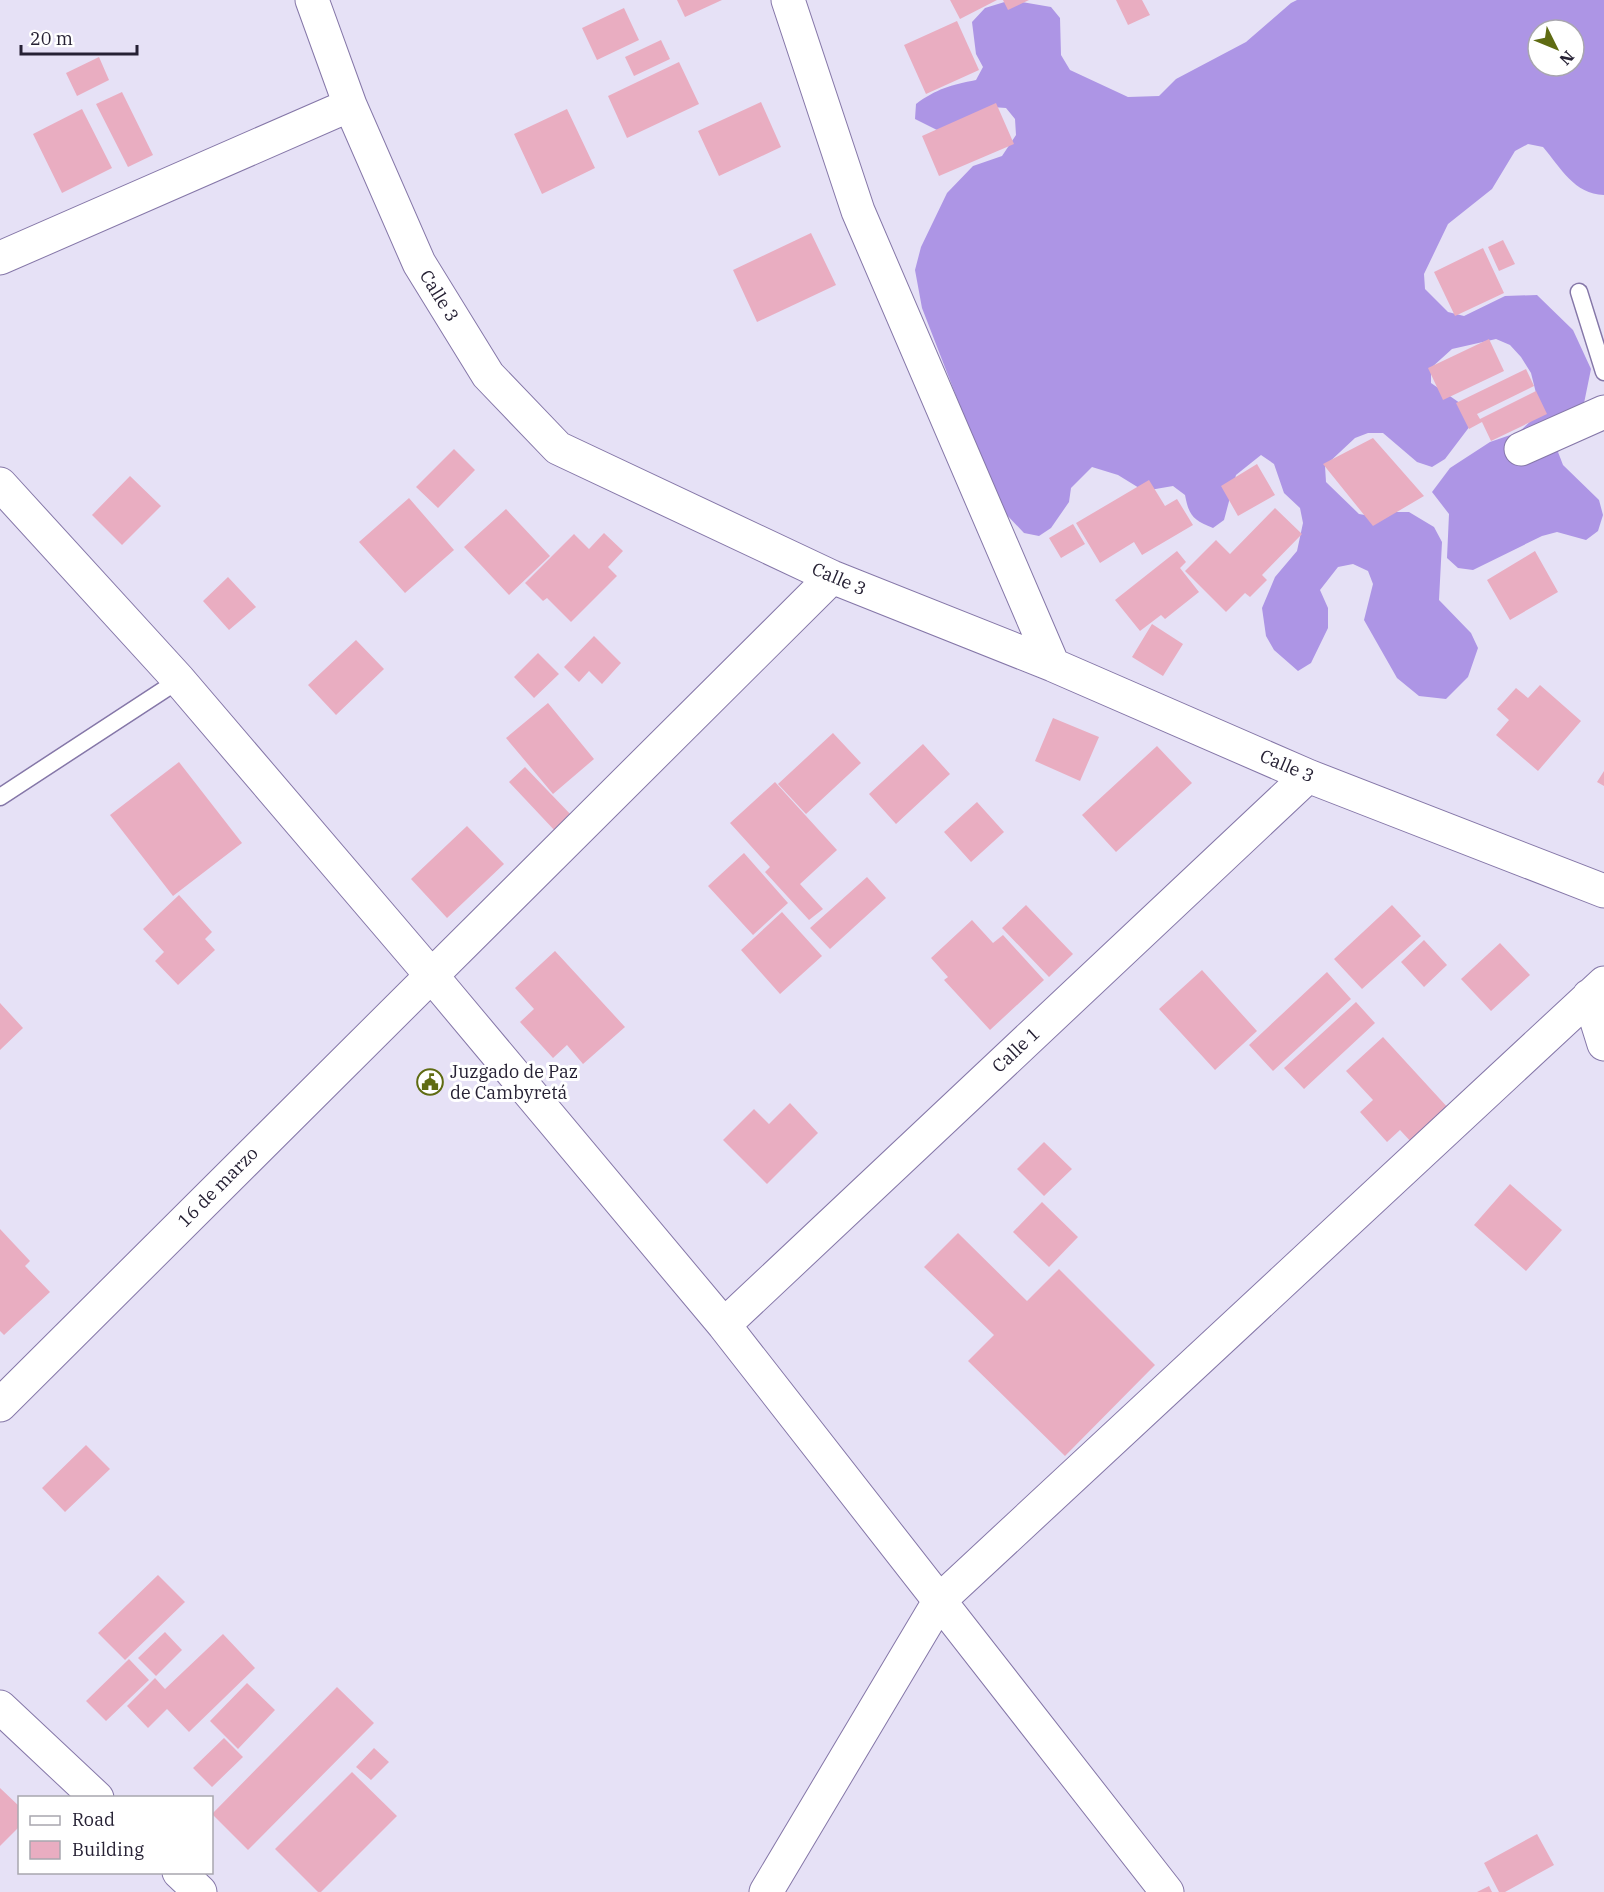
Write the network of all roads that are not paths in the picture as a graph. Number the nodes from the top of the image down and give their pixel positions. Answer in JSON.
{"nodes":[{"id":1,"x":312,"y":0,"type":"edge"},
{"id":2,"x":789,"y":0,"type":"edge"},
{"id":3,"x":350,"y":105,"type":"junction"},
{"id":4,"x":0,"y":258,"type":"edge"},
{"id":5,"x":1579,"y":292,"type":"dead end"},
{"id":6,"x":1604,"y":372,"type":"edge"},
{"id":7,"x":1604,"y":412,"type":"edge"},
{"id":8,"x":1521,"y":449,"type":"dead end"},
{"id":9,"x":0,"y":484,"type":"edge"},
{"id":10,"x":832,"y":577,"type":"junction"},
{"id":11,"x":1053,"y":665,"type":"junction"},
{"id":12,"x":179,"y":680,"type":"junction"},
{"id":13,"x":1308,"y":776,"type":"junction"},
{"id":14,"x":0,"y":797,"type":"edge"},
{"id":15,"x":1604,"y":891,"type":"edge"},
{"id":16,"x":434,"y":972,"type":"junction"},
{"id":17,"x":1596,"y":989,"type":"edge"},
{"id":18,"x":1604,"y":1044,"type":"edge"},
{"id":19,"x":724,"y":1325,"type":"junction"},
{"id":20,"x":0,"y":1405,"type":"edge"},
{"id":21,"x":940,"y":1600,"type":"junction"},
{"id":22,"x":0,"y":1707,"type":"edge"},
{"id":23,"x":97,"y":1796,"type":"edge"},
{"id":24,"x":180,"y":1874,"type":"edge"},
{"id":25,"x":200,"y":1892,"type":"edge"},
{"id":26,"x":766,"y":1892,"type":"edge"},
{"id":27,"x":1167,"y":1892,"type":"edge"}],
"edges":[{"from":1,"to":3,"type":"street","name":"Calle 3"},
{"from":2,"to":11,"type":"street"},
{"from":3,"to":4,"type":"street"},
{"from":3,"to":10,"type":"street","name":"Calle 3"},
{"from":5,"to":6,"type":"lane"},
{"from":7,"to":8,"type":"street"},
{"from":9,"to":12,"type":"street"},
{"from":10,"to":11,"type":"street","name":"Calle 3"},
{"from":10,"to":16,"type":"street","name":"16 de marzo"},
{"from":11,"to":13,"type":"street","name":"Calle 3"},
{"from":12,"to":14,"type":"lane"},
{"from":12,"to":16,"type":"street"},
{"from":13,"to":15,"type":"street","name":"Calle 3"},
{"from":13,"to":19,"type":"street","name":"Calle 1"},
{"from":16,"to":19,"type":"street"},
{"from":16,"to":20,"type":"street","name":"16 de marzo"},
{"from":17,"to":18,"type":"street"},
{"from":17,"to":21,"type":"street"},
{"from":19,"to":21,"type":"street"},
{"from":21,"to":26,"type":"street"},
{"from":21,"to":27,"type":"street"},
{"from":22,"to":23,"type":"street"},
{"from":24,"to":25,"type":"street"}]}
